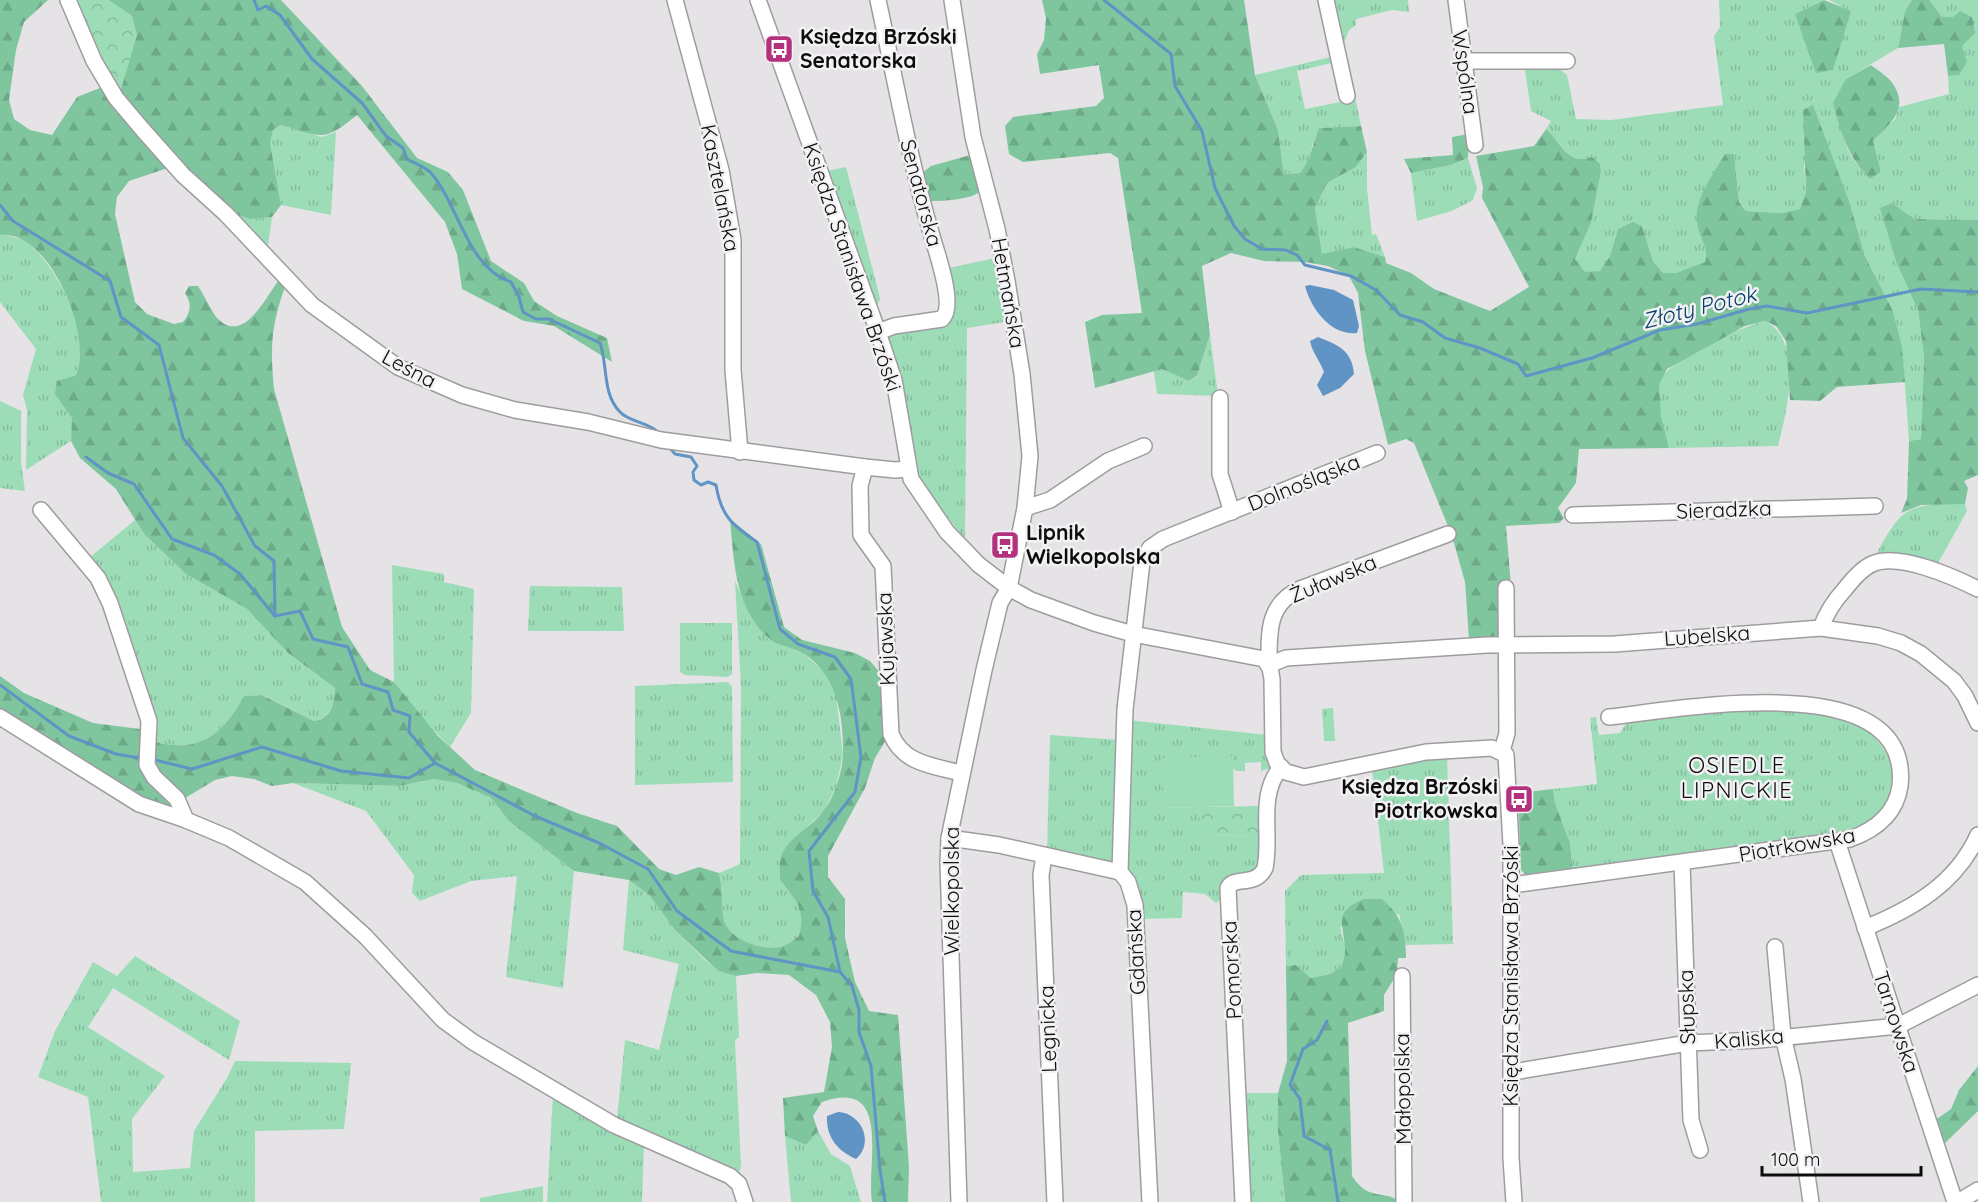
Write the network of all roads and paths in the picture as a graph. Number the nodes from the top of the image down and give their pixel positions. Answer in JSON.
{"nodes":[{"id":1,"x":68,"y":0,"type":"edge"},
{"id":2,"x":675,"y":0,"type":"edge"},
{"id":3,"x":758,"y":0,"type":"edge"},
{"id":4,"x":878,"y":0,"type":"edge"},
{"id":5,"x":952,"y":0,"type":"edge"},
{"id":6,"x":1326,"y":0,"type":"edge"},
{"id":7,"x":1455,"y":0,"type":"edge"},
{"id":8,"x":1463,"y":61,"type":"junction"},
{"id":9,"x":1567,"y":62,"type":"dead end"},
{"id":10,"x":1347,"y":96,"type":"dead end"},
{"id":11,"x":1474,"y":144,"type":"dead end"},
{"id":12,"x":878,"y":332,"type":"junction"},
{"id":13,"x":1220,"y":398,"type":"dead end"},
{"id":14,"x":1144,"y":446,"type":"dead end"},
{"id":15,"x":740,"y":452,"type":"junction"},
{"id":16,"x":1377,"y":453,"type":"dead end"},
{"id":17,"x":865,"y":467,"type":"junction"},
{"id":18,"x":908,"y":469,"type":"junction"},
{"id":19,"x":1875,"y":506,"type":"dead end"},
{"id":20,"x":1025,"y":508,"type":"junction"},
{"id":21,"x":41,"y":510,"type":"dead end"},
{"id":22,"x":1232,"y":512,"type":"junction"},
{"id":23,"x":1573,"y":515,"type":"dead end"},
{"id":24,"x":1448,"y":534,"type":"dead end"},
{"id":25,"x":1009,"y":588,"type":"junction"},
{"id":26,"x":1506,"y":588,"type":"dead end"},
{"id":27,"x":1978,"y":589,"type":"edge"},
{"id":28,"x":1821,"y":628,"type":"junction"},
{"id":29,"x":1133,"y":634,"type":"junction"},
{"id":30,"x":1506,"y":645,"type":"junction"},
{"id":31,"x":1269,"y":665,"type":"junction"},
{"id":32,"x":0,"y":717,"type":"edge"},
{"id":33,"x":1610,"y":717,"type":"dead end"},
{"id":34,"x":1978,"y":723,"type":"edge"},
{"id":35,"x":1502,"y":752,"type":"junction"},
{"id":36,"x":1281,"y":768,"type":"junction"},
{"id":37,"x":961,"y":773,"type":"junction"},
{"id":38,"x":186,"y":820,"type":"junction"},
{"id":39,"x":1978,"y":835,"type":"edge"},
{"id":40,"x":949,"y":838,"type":"junction"},
{"id":41,"x":1837,"y":842,"type":"junction"},
{"id":42,"x":1044,"y":856,"type":"junction"},
{"id":43,"x":1682,"y":862,"type":"junction"},
{"id":44,"x":1120,"y":872,"type":"junction"},
{"id":45,"x":1512,"y":885,"type":"junction"},
{"id":46,"x":1865,"y":928,"type":"junction"},
{"id":47,"x":1775,"y":947,"type":"dead end"},
{"id":48,"x":1402,"y":976,"type":"dead end"},
{"id":49,"x":1978,"y":985,"type":"edge"},
{"id":50,"x":1898,"y":1026,"type":"junction"},
{"id":51,"x":1783,"y":1036,"type":"junction"},
{"id":52,"x":1688,"y":1043,"type":"junction"},
{"id":53,"x":1513,"y":1072,"type":"junction"},
{"id":54,"x":1700,"y":1150,"type":"dead end"},
{"id":55,"x":1978,"y":1190,"type":"edge"},
{"id":56,"x":745,"y":1202,"type":"edge"},
{"id":57,"x":959,"y":1202,"type":"edge"},
{"id":58,"x":1055,"y":1202,"type":"edge"},
{"id":59,"x":1150,"y":1202,"type":"edge"},
{"id":60,"x":1243,"y":1202,"type":"edge"},
{"id":61,"x":1404,"y":1202,"type":"edge"},
{"id":62,"x":1514,"y":1202,"type":"edge"},
{"id":63,"x":1811,"y":1202,"type":"edge"},
{"id":64,"x":1957,"y":1202,"type":"edge"}],
"edges":[{"from":1,"to":15,"type":"street","name":"Leśna"},
{"from":2,"to":15,"type":"street","name":"Kasztelańska"},
{"from":3,"to":12,"type":"street","name":"Księdza Stanisława Brzóski"},
{"from":4,"to":12,"type":"street","name":"Senatorska"},
{"from":5,"to":20,"type":"street","name":"Hetmańska"},
{"from":6,"to":10,"type":"street"},
{"from":7,"to":8,"type":"street","name":"Wspólna"},
{"from":8,"to":9,"type":"street"},
{"from":8,"to":11,"type":"street","name":"Wspólna"},
{"from":12,"to":18,"type":"street","name":"Księdza Stanisława Brzóski"},
{"from":13,"to":22,"type":"street","name":"Dolnośląska"},
{"from":14,"to":20,"type":"street"},
{"from":15,"to":17,"type":"street","name":"Leśna"},
{"from":16,"to":22,"type":"street","name":"Dolnośląska"},
{"from":17,"to":18,"type":"street","name":"Leśna"},
{"from":17,"to":37,"type":"street","name":"Kujawska"},
{"from":18,"to":25,"type":"street","name":"Księdza Stanisława Brzóski"},
{"from":19,"to":23,"type":"street","name":"Sieradzka"},
{"from":20,"to":25,"type":"street","name":"Hetmańska"},
{"from":21,"to":38,"type":"street"},
{"from":22,"to":29,"type":"street","name":"Dolnośląska"},
{"from":24,"to":31,"type":"street","name":"Żuławska"},
{"from":25,"to":29,"type":"street","name":"Księdza Stanisława Brzóski"},
{"from":25,"to":37,"type":"street","name":"Wielkopolska"},
{"from":26,"to":30,"type":"street"},
{"from":27,"to":28,"type":"street"},
{"from":28,"to":30,"type":"street","name":"Lubelska"},
{"from":28,"to":34,"type":"street","name":"Lubelska"},
{"from":29,"to":31,"type":"street","name":"Księdza Stanisława Brzóski"},
{"from":29,"to":44,"type":"street","name":"Gdańska"},
{"from":30,"to":31,"type":"street"},
{"from":30,"to":35,"type":"street","name":"Księdza Stanisława Brzóski"},
{"from":31,"to":36,"type":"street"},
{"from":32,"to":38,"type":"street"},
{"from":33,"to":41,"type":"street","name":"Piotrkowska"},
{"from":35,"to":36,"type":"street"},
{"from":35,"to":45,"type":"street","name":"Księdza Stanisława Brzóski"},
{"from":36,"to":60,"type":"street","name":"Pomorska"},
{"from":37,"to":40,"type":"street","name":"Wielkopolska"},
{"from":38,"to":56,"type":"street"},
{"from":39,"to":46,"type":"street"},
{"from":40,"to":42,"type":"street"},
{"from":40,"to":57,"type":"street","name":"Wielkopolska"},
{"from":41,"to":43,"type":"street","name":"Piotrkowska"},
{"from":41,"to":46,"type":"street","name":"Tarnowska"},
{"from":42,"to":44,"type":"street"},
{"from":42,"to":58,"type":"street","name":"Legnicka"},
{"from":43,"to":45,"type":"street","name":"Piotrkowska"},
{"from":43,"to":52,"type":"street","name":"Słupska"},
{"from":44,"to":59,"type":"street","name":"Gdańska"},
{"from":45,"to":53,"type":"street","name":"Księdza Stanisława Brzóski"},
{"from":46,"to":50,"type":"street","name":"Tarnowska"},
{"from":47,"to":51,"type":"street"},
{"from":48,"to":61,"type":"street","name":"Małopolska"},
{"from":49,"to":50,"type":"street","name":"Kaliska"},
{"from":50,"to":51,"type":"street","name":"Kaliska"},
{"from":50,"to":64,"type":"street","name":"Tarnowska"},
{"from":51,"to":52,"type":"street","name":"Kaliska"},
{"from":51,"to":63,"type":"street"},
{"from":52,"to":53,"type":"street","name":"Kaliska"},
{"from":52,"to":54,"type":"street","name":"Słupska"},
{"from":53,"to":62,"type":"street","name":"Księdza Stanisława Brzóski"},
{"from":55,"to":64,"type":"street"}]}
